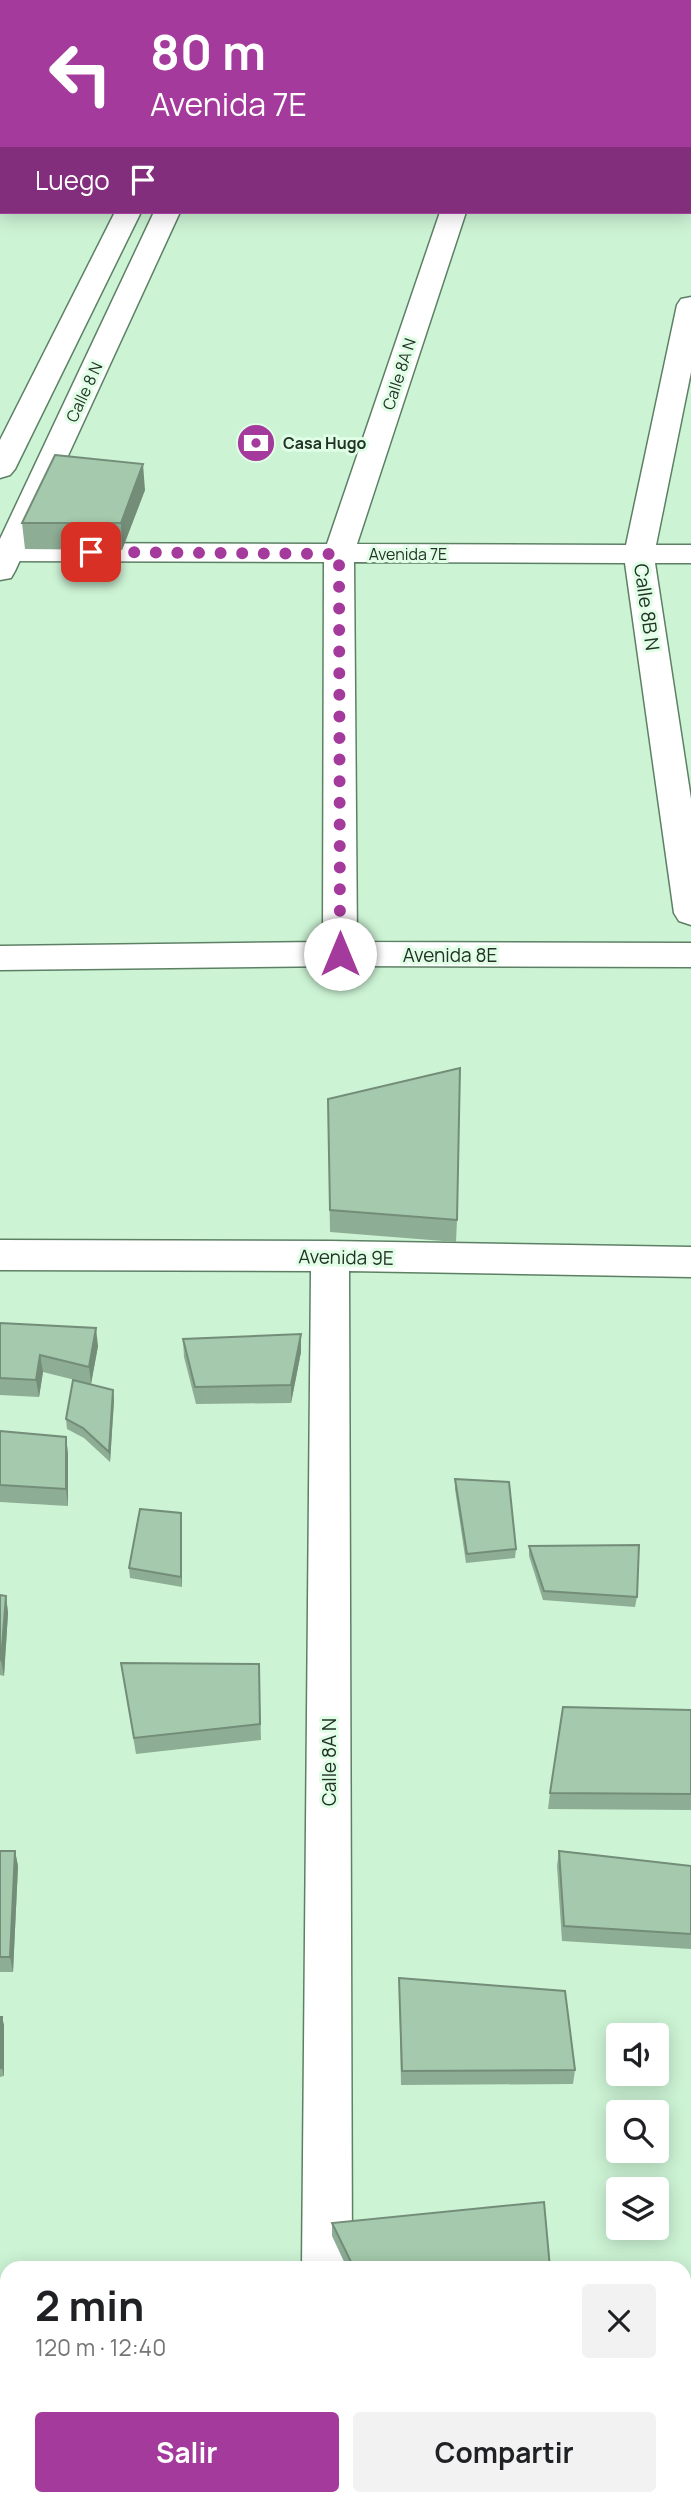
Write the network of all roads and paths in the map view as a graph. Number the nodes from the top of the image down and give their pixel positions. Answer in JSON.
{"nodes":[{"id":1,"x":127,"y":214,"type":"edge"},
{"id":2,"x":166,"y":214,"type":"edge"},
{"id":3,"x":452,"y":214,"type":"edge"},
{"id":4,"x":691,"y":305,"type":"edge"},
{"id":5,"x":0,"y":469,"type":"edge"},
{"id":6,"x":339,"y":554,"type":"junction"},
{"id":7,"x":639,"y":554,"type":"junction"},
{"id":8,"x":691,"y":554,"type":"edge"},
{"id":9,"x":3,"y":558,"type":"edge"},
{"id":10,"x":691,"y":913,"type":"edge"},
{"id":11,"x":340,"y":954,"type":"junction"},
{"id":12,"x":691,"y":955,"type":"edge"},
{"id":13,"x":0,"y":958,"type":"edge"},
{"id":14,"x":0,"y":1255,"type":"edge"},
{"id":15,"x":330,"y":1256,"type":"junction"},
{"id":16,"x":691,"y":1262,"type":"edge"},
{"id":17,"x":327,"y":2261,"type":"edge"}],
"edges":[{"from":1,"to":5,"type":"street"},
{"from":2,"to":9,"type":"street","name":"Calle 8 N"},
{"from":3,"to":6,"type":"street","name":"Calle 8A N"},
{"from":4,"to":7,"type":"street","name":"Calle 8B N"},
{"from":6,"to":7,"type":"street","name":"Avenida 7E"},
{"from":6,"to":9,"type":"street","name":"Avenida 7E"},
{"from":6,"to":11,"type":"street","name":"Calle 8A N"},
{"from":7,"to":8,"type":"street","name":"Avenida 7E"},
{"from":7,"to":10,"type":"street","name":"Calle 8B N"},
{"from":11,"to":12,"type":"street","name":"Avenida 8E"},
{"from":11,"to":13,"type":"street","name":"Avenida 8E"},
{"from":14,"to":15,"type":"street","name":"Avenida 9E"},
{"from":15,"to":16,"type":"street","name":"Avenida 9E"},
{"from":15,"to":17,"type":"street","name":"Calle 8A N"}]}
